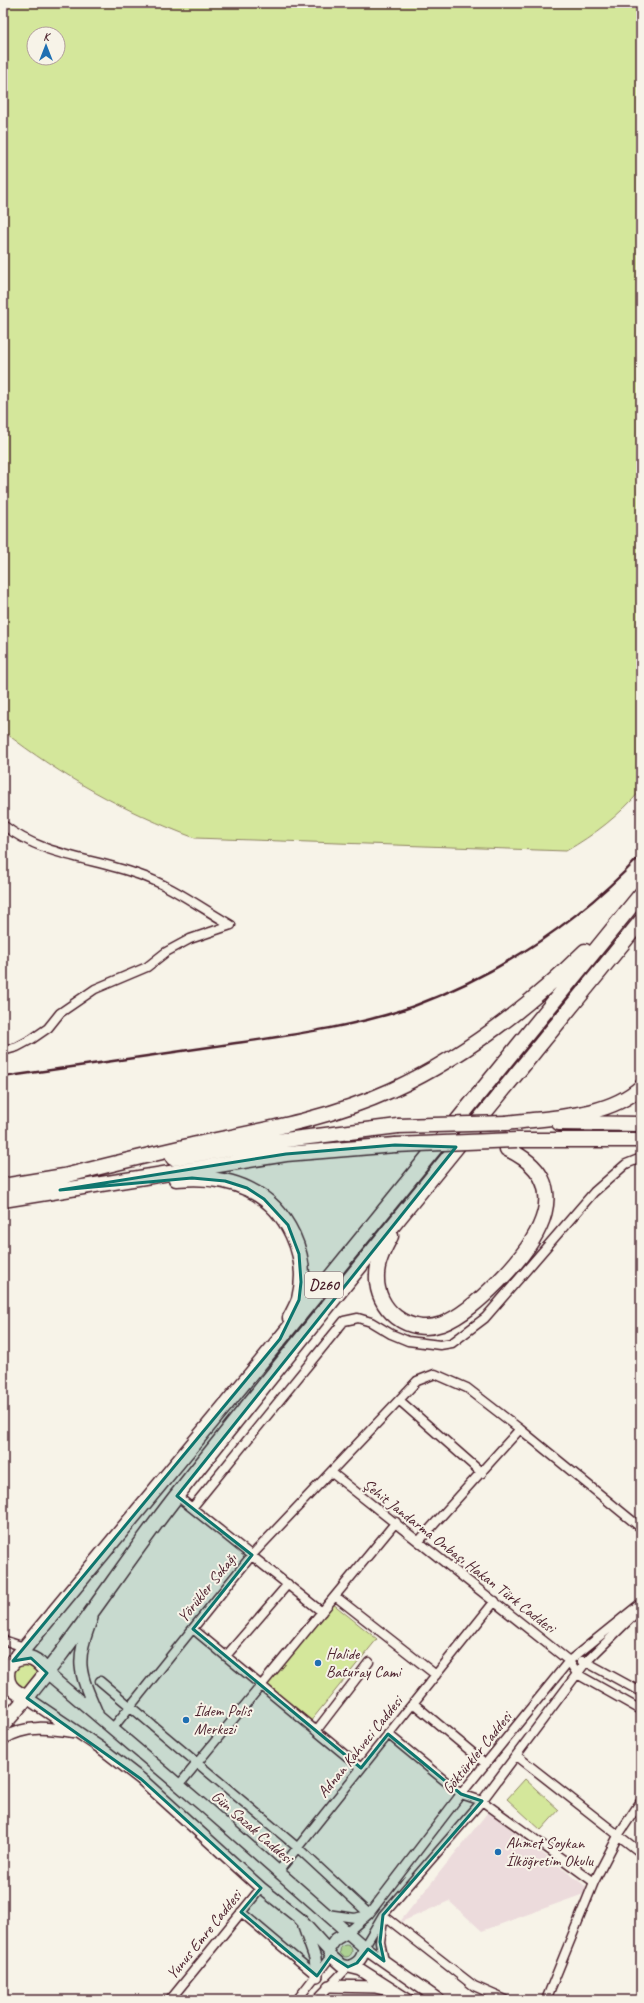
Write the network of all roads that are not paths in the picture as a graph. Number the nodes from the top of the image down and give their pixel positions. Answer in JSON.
{"nodes":[{"id":1,"x":3,"y":825,"type":"edge"},
{"id":2,"x":641,"y":894,"type":"edge"},
{"id":3,"x":632,"y":904,"type":"junction"},
{"id":4,"x":641,"y":921,"type":"edge"},
{"id":5,"x":641,"y":932,"type":"edge"},
{"id":6,"x":603,"y":968,"type":"junction"},
{"id":7,"x":3,"y":1051,"type":"edge"},
{"id":8,"x":641,"y":1087,"type":"edge"},
{"id":9,"x":506,"y":1123,"type":"junction"},
{"id":10,"x":641,"y":1124,"type":"edge"},
{"id":11,"x":641,"y":1140,"type":"edge"},
{"id":12,"x":512,"y":1144,"type":"junction"},
{"id":13,"x":641,"y":1158,"type":"edge"},
{"id":14,"x":58,"y":1184,"type":"junction"},
{"id":15,"x":3,"y":1186,"type":"edge"},
{"id":16,"x":3,"y":1200,"type":"edge"},
{"id":17,"x":400,"y":1215,"type":"junction"},
{"id":18,"x":280,"y":1338,"type":"junction"},
{"id":19,"x":399,"y":1400,"type":"junction"},
{"id":20,"x":520,"y":1429,"type":"junction"},
{"id":21,"x":332,"y":1473,"type":"junction"},
{"id":22,"x":482,"y":1473,"type":"junction"},
{"id":23,"x":177,"y":1496,"type":"junction"},
{"id":24,"x":192,"y":1508,"type":"junction"},
{"id":25,"x":396,"y":1522,"type":"junction"},
{"id":26,"x":641,"y":1528,"type":"edge"},
{"id":27,"x":419,"y":1541,"type":"junction"},
{"id":28,"x":252,"y":1555,"type":"junction"},
{"id":29,"x":288,"y":1584,"type":"junction"},
{"id":30,"x":335,"y":1596,"type":"junction"},
{"id":31,"x":495,"y":1602,"type":"junction"},
{"id":32,"x":641,"y":1603,"type":"edge"},
{"id":33,"x":96,"y":1606,"type":"junction"},
{"id":34,"x":641,"y":1608,"type":"edge"},
{"id":35,"x":322,"y":1612,"type":"junction"},
{"id":36,"x":192,"y":1629,"type":"junction"},
{"id":37,"x":3,"y":1640,"type":"edge"},
{"id":38,"x":24,"y":1647,"type":"junction"},
{"id":39,"x":226,"y":1656,"type":"junction"},
{"id":40,"x":569,"y":1661,"type":"junction"},
{"id":41,"x":369,"y":1662,"type":"dead end"},
{"id":42,"x":586,"y":1662,"type":"junction"},
{"id":43,"x":7,"y":1667,"type":"edge"},
{"id":44,"x":47,"y":1673,"type":"junction"},
{"id":45,"x":577,"y":1674,"type":"junction"},
{"id":46,"x":436,"y":1675,"type":"junction"},
{"id":47,"x":100,"y":1681,"type":"dead end"},
{"id":48,"x":261,"y":1685,"type":"junction"},
{"id":49,"x":641,"y":1692,"type":"edge"},
{"id":50,"x":27,"y":1698,"type":"junction"},
{"id":51,"x":413,"y":1703,"type":"junction"},
{"id":52,"x":130,"y":1706,"type":"junction"},
{"id":53,"x":641,"y":1710,"type":"edge"},
{"id":54,"x":98,"y":1716,"type":"junction"},
{"id":55,"x":3,"y":1725,"type":"edge"},
{"id":56,"x":112,"y":1729,"type":"junction"},
{"id":57,"x":316,"y":1731,"type":"junction"},
{"id":58,"x":80,"y":1733,"type":"junction"},
{"id":59,"x":388,"y":1734,"type":"junction"},
{"id":60,"x":3,"y":1739,"type":"edge"},
{"id":61,"x":517,"y":1756,"type":"junction"},
{"id":62,"x":197,"y":1763,"type":"junction"},
{"id":63,"x":486,"y":1764,"type":"junction"},
{"id":64,"x":361,"y":1768,"type":"junction"},
{"id":65,"x":179,"y":1785,"type":"junction"},
{"id":66,"x":461,"y":1794,"type":"junction"},
{"id":67,"x":482,"y":1801,"type":"junction"},
{"id":68,"x":641,"y":1801,"type":"edge"},
{"id":69,"x":638,"y":1810,"type":"edge"},
{"id":70,"x":619,"y":1834,"type":"junction"},
{"id":71,"x":298,"y":1848,"type":"junction"},
{"id":72,"x":641,"y":1852,"type":"edge"},
{"id":73,"x":278,"y":1872,"type":"junction"},
{"id":74,"x":594,"y":1882,"type":"junction"},
{"id":75,"x":261,"y":1888,"type":"junction"},
{"id":76,"x":241,"y":1912,"type":"junction"},
{"id":77,"x":327,"y":1914,"type":"junction"},
{"id":78,"x":369,"y":1914,"type":"junction"},
{"id":79,"x":383,"y":1915,"type":"junction"},
{"id":80,"x":302,"y":1921,"type":"junction"},
{"id":81,"x":348,"y":1932,"type":"junction"},
{"id":82,"x":364,"y":1947,"type":"junction"},
{"id":83,"x":329,"y":1953,"type":"junction"},
{"id":84,"x":384,"y":1961,"type":"junction"},
{"id":85,"x":348,"y":1967,"type":"junction"},
{"id":86,"x":317,"y":1976,"type":"junction"},
{"id":87,"x":329,"y":1986,"type":"junction"},
{"id":88,"x":391,"y":1991,"type":"junction"},
{"id":89,"x":170,"y":2000,"type":"edge"},
{"id":90,"x":297,"y":2000,"type":"edge"},
{"id":91,"x":316,"y":2000,"type":"edge"},
{"id":92,"x":408,"y":2000,"type":"edge"},
{"id":93,"x":439,"y":2000,"type":"edge"},
{"id":94,"x":506,"y":2000,"type":"edge"},
{"id":95,"x":546,"y":2000,"type":"edge"}],
"edges":[{"from":1,"to":7,"type":"street"},
{"from":2,"to":3,"type":"highway","number":"D260"},
{"from":3,"to":14,"type":"highway"},
{"from":3,"to":18,"type":"highway","number":"D260"},
{"from":4,"to":6,"type":"highway","number":"D260"},
{"from":5,"to":6,"type":"highway"},
{"from":6,"to":17,"type":"highway","number":"D260"},
{"from":8,"to":9,"type":"highway"},
{"from":9,"to":10,"type":"highway"},
{"from":9,"to":14,"type":"highway","bridge":true},
{"from":11,"to":12,"type":"highway"},
{"from":12,"to":14,"type":"highway","bridge":true},
{"from":12,"to":17,"type":"highway"},
{"from":13,"to":24,"type":"street"},
{"from":14,"to":15,"type":"highway"},
{"from":14,"to":16,"type":"highway"},
{"from":14,"to":18,"type":"highway"},
{"from":17,"to":23,"type":"highway","number":"D260"},
{"from":18,"to":38,"type":"highway","number":"D260"},
{"from":19,"to":20,"type":"street","name":"Yörükler Sokağı"},
{"from":19,"to":21,"type":"street","name":"Yörükler Sokağı"},
{"from":19,"to":22,"type":"street"},
{"from":20,"to":22,"type":"street"},
{"from":20,"to":26,"type":"street","name":"Yörükler Sokağı"},
{"from":21,"to":25,"type":"street","name":"Şehit Jandarma Onbaşı Hakan Türk Caddesi"},
{"from":21,"to":28,"type":"street","name":"Yörükler Sokağı"},
{"from":22,"to":27,"type":"street"},
{"from":23,"to":24,"type":"street"},
{"from":23,"to":33,"type":"highway","number":"D260"},
{"from":24,"to":28,"type":"street"},
{"from":25,"to":27,"type":"street","name":"Şehit Jandarma Onbaşı Hakan Türk Caddesi"},
{"from":25,"to":30,"type":"street"},
{"from":27,"to":31,"type":"street","name":"Şehit Jandarma Onbaşı Hakan Türk Caddesi"},
{"from":28,"to":29,"type":"street"},
{"from":28,"to":36,"type":"street","name":"Yörükler Sokağı"},
{"from":29,"to":35,"type":"street"},
{"from":29,"to":39,"type":"street"},
{"from":30,"to":35,"type":"street"},
{"from":30,"to":46,"type":"street"},
{"from":31,"to":40,"type":"street","name":"Şehit Jandarma Onbaşı Hakan Türk Caddesi"},
{"from":31,"to":46,"type":"street","name":"Adnan Kahveci Caddesi"},
{"from":32,"to":40,"type":"street","name":"Göktürkler Caddesi"},
{"from":33,"to":44,"type":"highway","number":"D260"},
{"from":33,"to":54,"type":"street"},
{"from":34,"to":42,"type":"street","name":"Göktürkler Caddesi"},
{"from":35,"to":48,"type":"street"},
{"from":36,"to":39,"type":"street"},
{"from":36,"to":52,"type":"street","name":"Yörükler Sokağı"},
{"from":37,"to":38,"type":"street"},
{"from":38,"to":43,"type":"highway","number":"D260"},
{"from":39,"to":48,"type":"street"},
{"from":40,"to":42,"type":"street"},
{"from":40,"to":45,"type":"street","name":"Şehit Jandarma Onbaşı Hakan Türk Caddesi"},
{"from":40,"to":63,"type":"street","name":"Göktürkler Caddesi"},
{"from":41,"to":57,"type":"street"},
{"from":42,"to":45,"type":"street","name":"Göktürkler Caddesi"},
{"from":42,"to":49,"type":"street"},
{"from":43,"to":44,"type":"highway"},
{"from":43,"to":50,"type":"highway"},
{"from":44,"to":50,"type":"highway","number":"D260"},
{"from":44,"to":54,"type":"street","name":"Gün Sazak Caddesi"},
{"from":45,"to":53,"type":"street","name":"Şehit Jandarma Onbaşı Hakan Türk Caddesi"},
{"from":45,"to":61,"type":"street","name":"Göktürkler Caddesi"},
{"from":46,"to":51,"type":"street","name":"Adnan Kahveci Caddesi"},
{"from":47,"to":52,"type":"street"},
{"from":48,"to":57,"type":"street"},
{"from":48,"to":62,"type":"street"},
{"from":50,"to":55,"type":"highway","number":"D260"},
{"from":50,"to":58,"type":"street"},
{"from":51,"to":59,"type":"street","name":"Adnan Kahveci Caddesi"},
{"from":51,"to":63,"type":"street"},
{"from":52,"to":56,"type":"street","name":"Yörükler Sokağı"},
{"from":52,"to":62,"type":"street"},
{"from":54,"to":56,"type":"street","name":"Gün Sazak Caddesi"},
{"from":56,"to":65,"type":"street","name":"Gün Sazak Caddesi"},
{"from":57,"to":64,"type":"street"},
{"from":58,"to":60,"type":"street"},
{"from":58,"to":75,"type":"street"},
{"from":59,"to":64,"type":"street","name":"Adnan Kahveci Caddesi"},
{"from":59,"to":66,"type":"street"},
{"from":61,"to":67,"type":"street","name":"Göktürkler Caddesi"},
{"from":61,"to":70,"type":"street"},
{"from":62,"to":65,"type":"street"},
{"from":62,"to":71,"type":"street"},
{"from":63,"to":66,"type":"street","name":"Göktürkler Caddesi"},
{"from":64,"to":71,"type":"street","name":"Adnan Kahveci Caddesi"},
{"from":65,"to":73,"type":"street","name":"Gün Sazak Caddesi"},
{"from":66,"to":67,"type":"street"},
{"from":66,"to":78,"type":"street","name":"Göktürkler Caddesi"},
{"from":67,"to":74,"type":"street"},
{"from":67,"to":79,"type":"street","name":"Göktürkler Caddesi"},
{"from":68,"to":69,"type":"street"},
{"from":69,"to":70,"type":"street"},
{"from":70,"to":72,"type":"street"},
{"from":70,"to":74,"type":"street"},
{"from":71,"to":73,"type":"street","name":"Adnan Kahveci Caddesi"},
{"from":71,"to":78,"type":"street"},
{"from":73,"to":77,"type":"street","name":"Gün Sazak Caddesi"},
{"from":74,"to":95,"type":"street"},
{"from":75,"to":76,"type":"street","name":"Yunus Emre Caddesi"},
{"from":75,"to":80,"type":"street"},
{"from":76,"to":86,"type":"street"},
{"from":76,"to":89,"type":"street","name":"Yunus Emre Caddesi"},
{"from":77,"to":78,"type":"street"},
{"from":77,"to":81,"type":"street","name":"Gün Sazak Caddesi"},
{"from":78,"to":81,"type":"street","name":"Göktürkler Caddesi"},
{"from":79,"to":82,"type":"street","name":"Göktürkler Caddesi"},
{"from":79,"to":84,"type":"street"},
{"from":79,"to":94,"type":"street"},
{"from":80,"to":83,"type":"street"},
{"from":80,"to":86,"type":"street"},
{"from":81,"to":82,"type":"street","name":"Gün Sazak Caddesi"},
{"from":81,"to":83,"type":"street"},
{"from":82,"to":84,"type":"street","name":"Gün Sazak Caddesi"},
{"from":82,"to":85,"type":"street"},
{"from":83,"to":85,"type":"street"},
{"from":83,"to":86,"type":"street"},
{"from":84,"to":93,"type":"street","name":"Gün Sazak Caddesi"},
{"from":85,"to":87,"type":"street"},
{"from":85,"to":88,"type":"street"},
{"from":86,"to":90,"type":"street"},
{"from":87,"to":88,"type":"street"},
{"from":87,"to":91,"type":"street"},
{"from":88,"to":92,"type":"street"}]}
